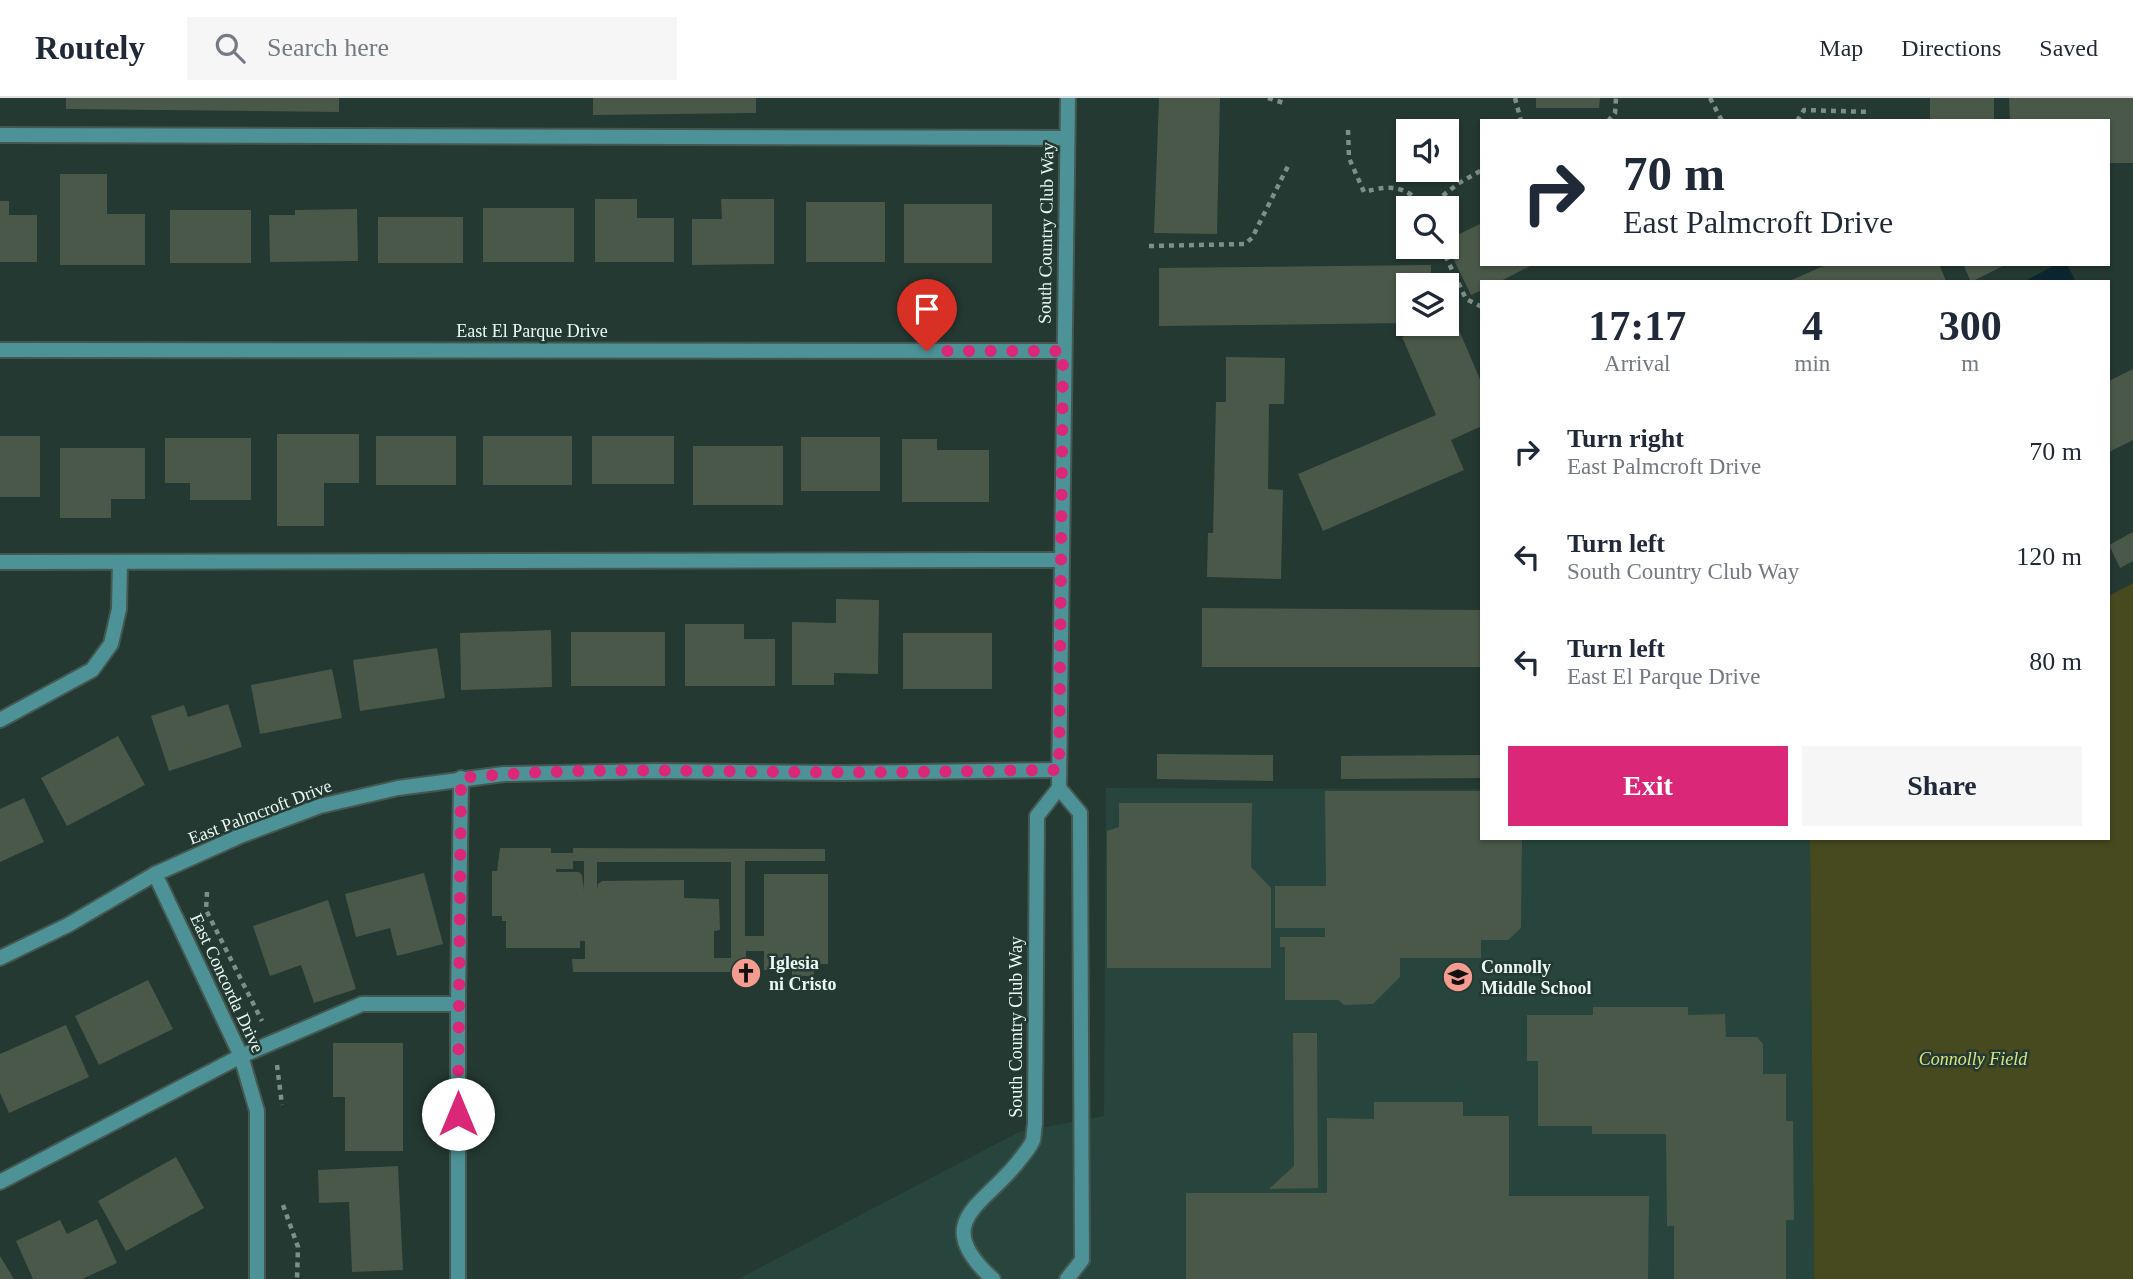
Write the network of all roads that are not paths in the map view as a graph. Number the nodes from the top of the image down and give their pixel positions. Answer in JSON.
{"nodes":[{"id":1,"x":1068,"y":98,"type":"edge"},
{"id":2,"x":0,"y":135,"type":"edge"},
{"id":3,"x":1067,"y":138,"type":"junction"},
{"id":4,"x":0,"y":350,"type":"edge"},
{"id":5,"x":1063,"y":351,"type":"junction"},
{"id":6,"x":1061,"y":560,"type":"junction"},
{"id":7,"x":0,"y":562,"type":"edge"},
{"id":8,"x":120,"y":563,"type":"junction"},
{"id":9,"x":0,"y":720,"type":"edge"},
{"id":10,"x":1059,"y":770,"type":"junction"},
{"id":11,"x":461,"y":778,"type":"junction"},
{"id":12,"x":1059,"y":788,"type":"junction"},
{"id":13,"x":155,"y":874,"type":"junction"},
{"id":14,"x":0,"y":958,"type":"edge"},
{"id":15,"x":458,"y":1003,"type":"junction"},
{"id":16,"x":241,"y":1056,"type":"junction"},
{"id":17,"x":0,"y":1182,"type":"edge"},
{"id":18,"x":257,"y":1279,"type":"edge"},
{"id":19,"x":458,"y":1279,"type":"edge"},
{"id":20,"x":993,"y":1279,"type":"edge"},
{"id":21,"x":1067,"y":1279,"type":"edge"}],
"edges":[{"from":1,"to":3,"type":"street","name":"South Country Club Way"},
{"from":2,"to":3,"type":"street"},
{"from":3,"to":5,"type":"street","name":"South Country Club Way"},
{"from":4,"to":5,"type":"street","name":"East El Parque Drive"},
{"from":5,"to":6,"type":"street","name":"South Country Club Way"},
{"from":6,"to":8,"type":"street"},
{"from":6,"to":10,"type":"street","name":"South Country Club Way"},
{"from":7,"to":8,"type":"street"},
{"from":8,"to":9,"type":"street"},
{"from":10,"to":11,"type":"street","name":"East Palmcroft Drive"},
{"from":10,"to":12,"type":"street","name":"South Country Club Way"},
{"from":11,"to":13,"type":"street","name":"East Palmcroft Drive"},
{"from":11,"to":15,"type":"street"},
{"from":12,"to":20,"type":"street","name":"South Country Club Way"},
{"from":12,"to":21,"type":"street"},
{"from":13,"to":14,"type":"street","name":"East Palmcroft Drive"},
{"from":13,"to":16,"type":"street","name":"East Concorda Drive"},
{"from":15,"to":16,"type":"street"},
{"from":15,"to":19,"type":"street"},
{"from":16,"to":17,"type":"street"},
{"from":16,"to":18,"type":"street","name":"East Concorda Drive"}]}
